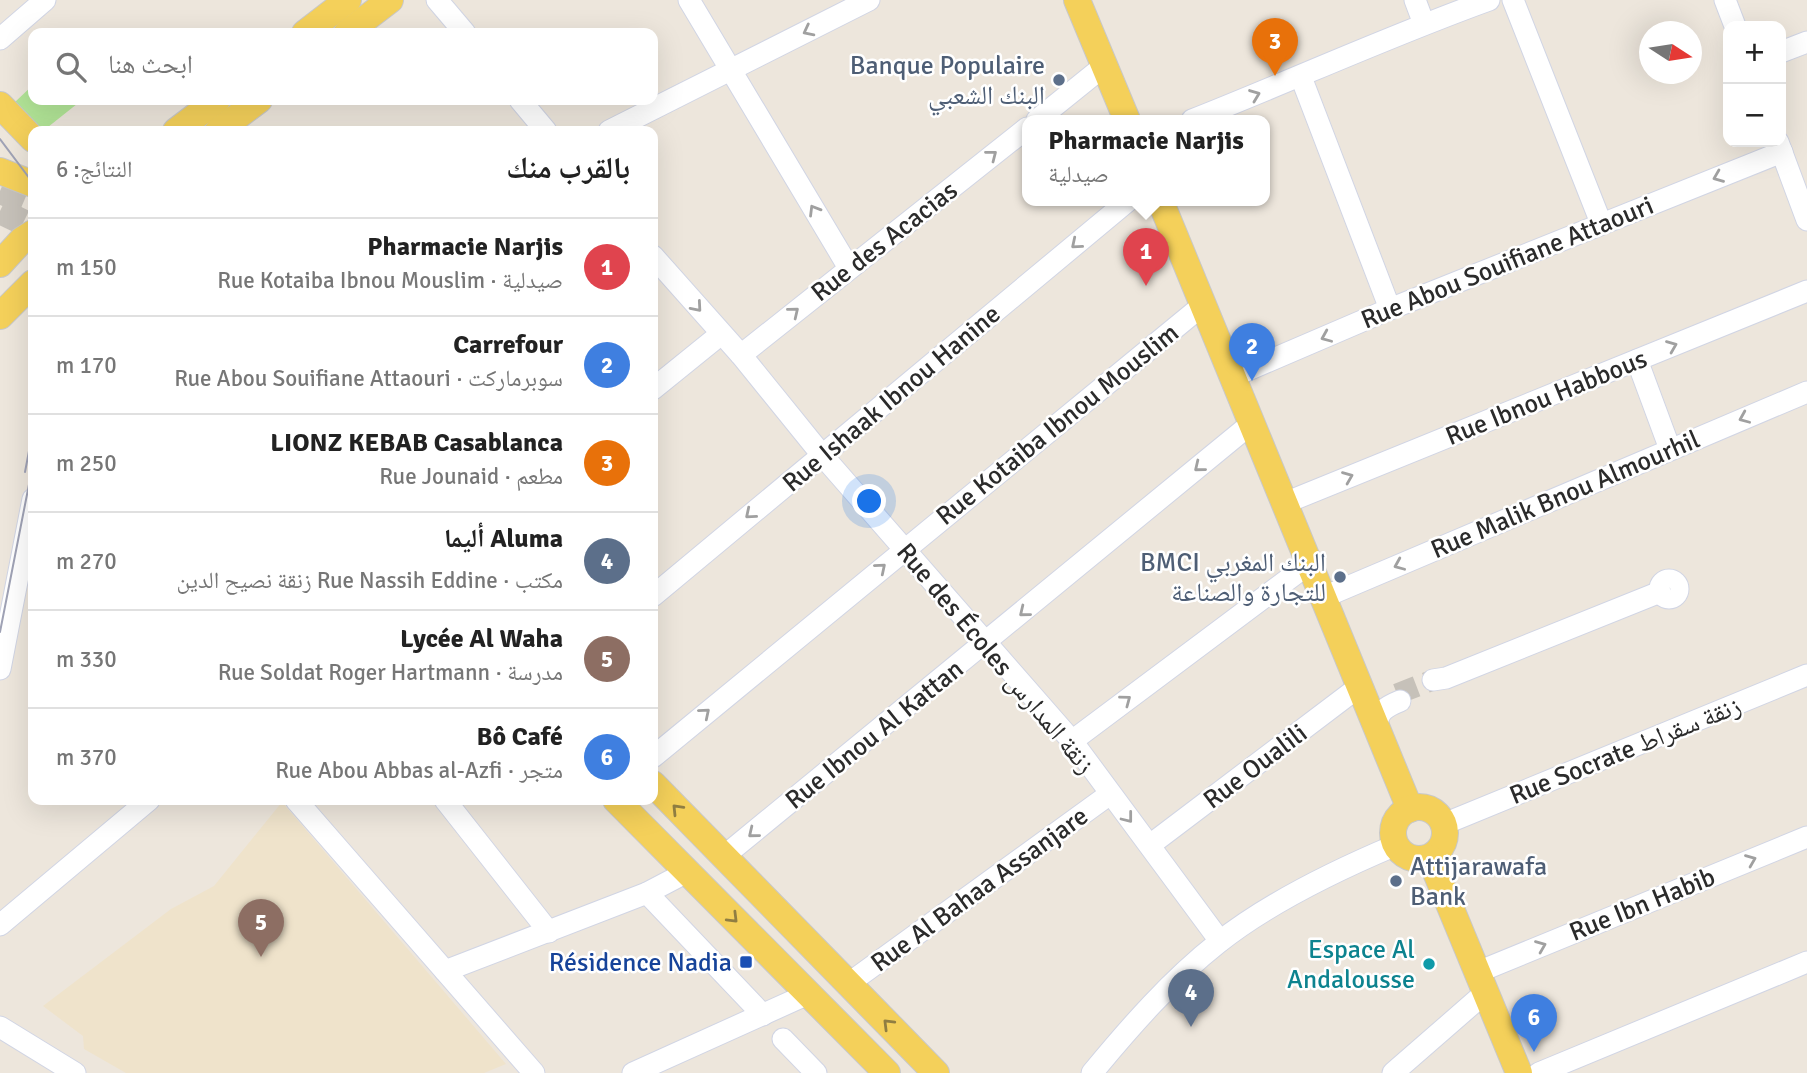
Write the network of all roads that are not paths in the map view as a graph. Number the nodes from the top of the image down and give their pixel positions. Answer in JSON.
{"nodes":[{"id":1,"x":348,"y":0,"type":"edge"},
{"id":2,"x":390,"y":0,"type":"edge"},
{"id":3,"x":438,"y":0,"type":"edge"},
{"id":4,"x":689,"y":0,"type":"edge"},
{"id":5,"x":869,"y":0,"type":"edge"},
{"id":6,"x":1077,"y":0,"type":"edge"},
{"id":7,"x":1415,"y":0,"type":"edge"},
{"id":8,"x":1489,"y":0,"type":"edge"},
{"id":9,"x":1513,"y":0,"type":"edge"},
{"id":10,"x":1725,"y":0,"type":"edge"},
{"id":11,"x":43,"y":1,"type":"edge"},
{"id":12,"x":1733,"y":21,"type":"edge"},
{"id":13,"x":1423,"y":24,"type":"junction"},
{"id":14,"x":311,"y":28,"type":"edge"},
{"id":15,"x":354,"y":28,"type":"edge"},
{"id":16,"x":461,"y":28,"type":"edge"},
{"id":17,"x":0,"y":39,"type":"edge"},
{"id":18,"x":1807,"y":42,"type":"edge"},
{"id":19,"x":1786,"y":50,"type":"edge"},
{"id":20,"x":1104,"y":66,"type":"junction"},
{"id":21,"x":730,"y":70,"type":"junction"},
{"id":22,"x":1301,"y":77,"type":"junction"},
{"id":23,"x":0,"y":105,"type":"edge"},
{"id":24,"x":210,"y":105,"type":"edge"},
{"id":25,"x":252,"y":105,"type":"edge"},
{"id":26,"x":524,"y":105,"type":"edge"},
{"id":27,"x":1043,"y":115,"type":"edge"},
{"id":28,"x":1125,"y":115,"type":"edge"},
{"id":29,"x":1205,"y":115,"type":"edge"},
{"id":30,"x":183,"y":126,"type":"edge"},
{"id":31,"x":225,"y":126,"type":"edge"},
{"id":32,"x":542,"y":126,"type":"edge"},
{"id":33,"x":618,"y":126,"type":"edge"},
{"id":34,"x":1022,"y":132,"type":"edge"},
{"id":35,"x":28,"y":134,"type":"edge"},
{"id":36,"x":1780,"y":147,"type":"edge"},
{"id":37,"x":0,"y":172,"type":"edge"},
{"id":38,"x":28,"y":182,"type":"edge"},
{"id":39,"x":1802,"y":191,"type":"edge"},
{"id":40,"x":1122,"y":206,"type":"edge"},
{"id":41,"x":1162,"y":206,"type":"edge"},
{"id":42,"x":1807,"y":220,"type":"edge"},
{"id":43,"x":1601,"y":223,"type":"junction"},
{"id":44,"x":22,"y":238,"type":"edge"},
{"id":45,"x":658,"y":262,"type":"edge"},
{"id":46,"x":0,"y":264,"type":"edge"},
{"id":47,"x":849,"y":268,"type":"junction"},
{"id":48,"x":28,"y":288,"type":"edge"},
{"id":49,"x":1807,"y":291,"type":"edge"},
{"id":50,"x":1203,"y":305,"type":"junction"},
{"id":51,"x":1390,"y":309,"type":"junction"},
{"id":52,"x":0,"y":316,"type":"edge"},
{"id":53,"x":720,"y":334,"type":"junction"},
{"id":54,"x":741,"y":355,"type":"junction"},
{"id":55,"x":1637,"y":360,"type":"junction"},
{"id":56,"x":1234,"y":376,"type":"junction"},
{"id":57,"x":658,"y":384,"type":"edge"},
{"id":58,"x":1807,"y":392,"type":"edge"},
{"id":59,"x":1252,"y":424,"type":"junction"},
{"id":60,"x":1670,"y":449,"type":"junction"},
{"id":61,"x":822,"y":455,"type":"junction"},
{"id":62,"x":1285,"y":503,"type":"junction"},
{"id":63,"x":28,"y":522,"type":"edge"},
{"id":64,"x":904,"y":548,"type":"junction"},
{"id":65,"x":1310,"y":563,"type":"junction"},
{"id":66,"x":658,"y":592,"type":"edge"},
{"id":67,"x":1660,"y":592,"type":"dead end"},
{"id":68,"x":1324,"y":597,"type":"junction"},
{"id":69,"x":4,"y":632,"type":"edge"},
{"id":70,"x":986,"y":643,"type":"junction"},
{"id":71,"x":0,"y":669,"type":"edge"},
{"id":72,"x":1807,"y":676,"type":"edge"},
{"id":73,"x":1438,"y":682,"type":"tunnel mouth"},
{"id":74,"x":1361,"y":689,"type":"junction"},
{"id":75,"x":1377,"y":728,"type":"junction"},
{"id":76,"x":1072,"y":741,"type":"junction"},
{"id":77,"x":658,"y":753,"type":"edge"},
{"id":78,"x":658,"y":789,"type":"edge"},
{"id":79,"x":1110,"y":794,"type":"junction"},
{"id":80,"x":143,"y":805,"type":"edge"},
{"id":81,"x":307,"y":805,"type":"edge"},
{"id":82,"x":449,"y":805,"type":"edge"},
{"id":83,"x":621,"y":805,"type":"edge"},
{"id":84,"x":1410,"y":809,"type":"junction"},
{"id":85,"x":1444,"y":824,"type":"junction"},
{"id":86,"x":1807,"y":837,"type":"edge"},
{"id":87,"x":1150,"y":845,"type":"junction"},
{"id":88,"x":1396,"y":845,"type":"junction"},
{"id":89,"x":723,"y":857,"type":"junction"},
{"id":90,"x":1430,"y":858,"type":"junction"},
{"id":91,"x":687,"y":872,"type":"junction"},
{"id":92,"x":646,"y":893,"type":"junction"},
{"id":93,"x":0,"y":925,"type":"edge"},
{"id":94,"x":550,"y":932,"type":"junction"},
{"id":95,"x":1220,"y":941,"type":"junction"},
{"id":96,"x":1807,"y":962,"type":"edge"},
{"id":97,"x":445,"y":971,"type":"junction"},
{"id":98,"x":1482,"y":982,"type":"junction"},
{"id":99,"x":848,"y":984,"type":"junction"},
{"id":100,"x":808,"y":994,"type":"junction"},
{"id":101,"x":763,"y":1015,"type":"junction"},
{"id":102,"x":3,"y":1031,"type":"edge"},
{"id":103,"x":783,"y":1039,"type":"dead end"},
{"id":104,"x":75,"y":1073,"type":"edge"},
{"id":105,"x":534,"y":1073,"type":"edge"},
{"id":106,"x":633,"y":1073,"type":"edge"},
{"id":107,"x":816,"y":1073,"type":"edge"},
{"id":108,"x":887,"y":1073,"type":"edge"},
{"id":109,"x":936,"y":1073,"type":"edge"},
{"id":110,"x":1091,"y":1073,"type":"edge"},
{"id":111,"x":1393,"y":1073,"type":"edge"},
{"id":112,"x":1519,"y":1073,"type":"edge"},
{"id":113,"x":1539,"y":1073,"type":"edge"}],
"edges":[{"from":1,"to":14,"type":"main road"},
{"from":2,"to":15,"type":"main road"},
{"from":3,"to":16,"type":"street"},
{"from":4,"to":21,"type":"street"},
{"from":5,"to":21,"type":"street","one_way":true},
{"from":6,"to":20,"type":"main road"},
{"from":7,"to":13,"type":"street"},
{"from":8,"to":13,"type":"street"},
{"from":9,"to":43,"type":"street"},
{"from":10,"to":12,"type":"street"},
{"from":11,"to":17,"type":"street"},
{"from":13,"to":22,"type":"street"},
{"from":18,"to":19,"type":"street"},
{"from":20,"to":27,"type":"street"},
{"from":20,"to":28,"type":"main road"},
{"from":21,"to":33,"type":"street"},
{"from":47,"to":21,"type":"street","one_way":true},
{"from":29,"to":22,"type":"street","one_way":true},
{"from":22,"to":51,"type":"street"},
{"from":23,"to":35,"type":"main road"},
{"from":24,"to":30,"type":"main road"},
{"from":25,"to":31,"type":"main road"},
{"from":26,"to":32,"type":"street"},
{"from":47,"to":34,"type":"street","name":"Rue des Acacias","one_way":true},
{"from":36,"to":39,"type":"street"},
{"from":36,"to":43,"type":"street","name":"Rue Abou Souifiane Attaouri","one_way":true},
{"from":37,"to":38,"type":"main road"},
{"from":39,"to":42,"type":"street"},
{"from":40,"to":61,"type":"street","name":"Rue Ishaak Ibnou Hanine","one_way":true},
{"from":41,"to":50,"type":"main road"},
{"from":43,"to":51,"type":"street","name":"Rue Abou Souifiane Attaouri"},
{"from":44,"to":46,"type":"main road"},
{"from":45,"to":53,"type":"street","name":"Rue des Écoles زنقة المدارس","one_way":true},
{"from":54,"to":47,"type":"street","name":"Rue des Acacias","one_way":true},
{"from":48,"to":52,"type":"main road"},
{"from":55,"to":49,"type":"street","name":"Rue Ibnou Habbous","one_way":true},
{"from":50,"to":56,"type":"main road"},
{"from":50,"to":64,"type":"street","name":"Rue Kotaiba Ibnou Mouslim"},
{"from":51,"to":56,"type":"street","name":"Rue Abou Souifiane Attaouri","one_way":true},
{"from":53,"to":54,"type":"street","name":"Rue des Écoles زنقة المدارس"},
{"from":53,"to":57,"type":"street"},
{"from":54,"to":61,"type":"street","name":"Rue des Écoles زنقة المدارس"},
{"from":55,"to":60,"type":"street"},
{"from":62,"to":55,"type":"street","name":"Rue Ibnou Habbous","one_way":true},
{"from":56,"to":59,"type":"main road"},
{"from":58,"to":60,"type":"street","name":"Rue Malik Bnou Almourhil","one_way":true},
{"from":59,"to":62,"type":"main road"},
{"from":59,"to":70,"type":"street","name":"Rue Ibnou Al Kattan","one_way":true},
{"from":60,"to":68,"type":"street","name":"Rue Malik Bnou Almourhil","one_way":true},
{"from":61,"to":64,"type":"street","name":"Rue des Écoles زنقة المدارس"},
{"from":61,"to":66,"type":"street","name":"Rue Ishaak Ibnou Hanine","one_way":true},
{"from":62,"to":65,"type":"main road"},
{"from":63,"to":69,"type":"street"},
{"from":64,"to":70,"type":"street","name":"Rue des Écoles زنقة المدارس"},
{"from":77,"to":64,"type":"street","name":"Rue Kotaiba Ibnou Mouslim","one_way":true},
{"from":65,"to":68,"type":"main road"},
{"from":76,"to":65,"type":"street","one_way":true},
{"from":67,"to":73,"type":"street"},
{"from":68,"to":74,"type":"main road"},
{"from":69,"to":71,"type":"street"},
{"from":70,"to":76,"type":"street","name":"Rue des Écoles زنقة المدارس"},
{"from":70,"to":89,"type":"street","name":"Rue Ibnou Al Kattan","one_way":true},
{"from":72,"to":85,"type":"street","name":"Rue Socrate زنقة سقراط"},
{"from":74,"to":75,"type":"main road"},
{"from":74,"to":75,"type":"street"},
{"from":74,"to":87,"type":"street","name":"Rue Oualili"},
{"from":75,"to":84,"type":"main road"},
{"from":76,"to":79,"type":"street","name":"Rue des Écoles زنقة المدارس"},
{"from":89,"to":78,"type":"main road","one_way":true},
{"from":79,"to":87,"type":"street","name":"Rue des Écoles زنقة المدارس","one_way":true},
{"from":79,"to":99,"type":"street","name":"Rue Al Bahaa Assanjare"},
{"from":80,"to":93,"type":"street"},
{"from":81,"to":97,"type":"street"},
{"from":82,"to":94,"type":"street"},
{"from":83,"to":91,"type":"main road"},
{"from":84,"to":85,"type":"main road"},
{"from":84,"to":88,"type":"main road"},
{"from":85,"to":90,"type":"main road"},
{"from":98,"to":86,"type":"street","name":"Rue Ibn Habib","one_way":true},
{"from":87,"to":95,"type":"street","name":"Rue des Écoles زنقة المدارس"},
{"from":88,"to":90,"type":"main road"},
{"from":88,"to":95,"type":"street"},
{"from":89,"to":99,"type":"main road"},
{"from":90,"to":98,"type":"main road"},
{"from":91,"to":92,"type":"street"},
{"from":91,"to":100,"type":"main road","one_way":true},
{"from":92,"to":94,"type":"street"},
{"from":92,"to":101,"type":"street"},
{"from":94,"to":97,"type":"street"},
{"from":95,"to":110,"type":"street"},
{"from":96,"to":113,"type":"street"},
{"from":97,"to":105,"type":"street"},
{"from":98,"to":111,"type":"street","name":"Rue Ibn Habib"},
{"from":98,"to":112,"type":"main road"},
{"from":109,"to":99,"type":"main road","one_way":true},
{"from":100,"to":101,"type":"street"},
{"from":100,"to":108,"type":"main road"},
{"from":101,"to":106,"type":"street"},
{"from":102,"to":104,"type":"street"},
{"from":103,"to":107,"type":"street"}]}
